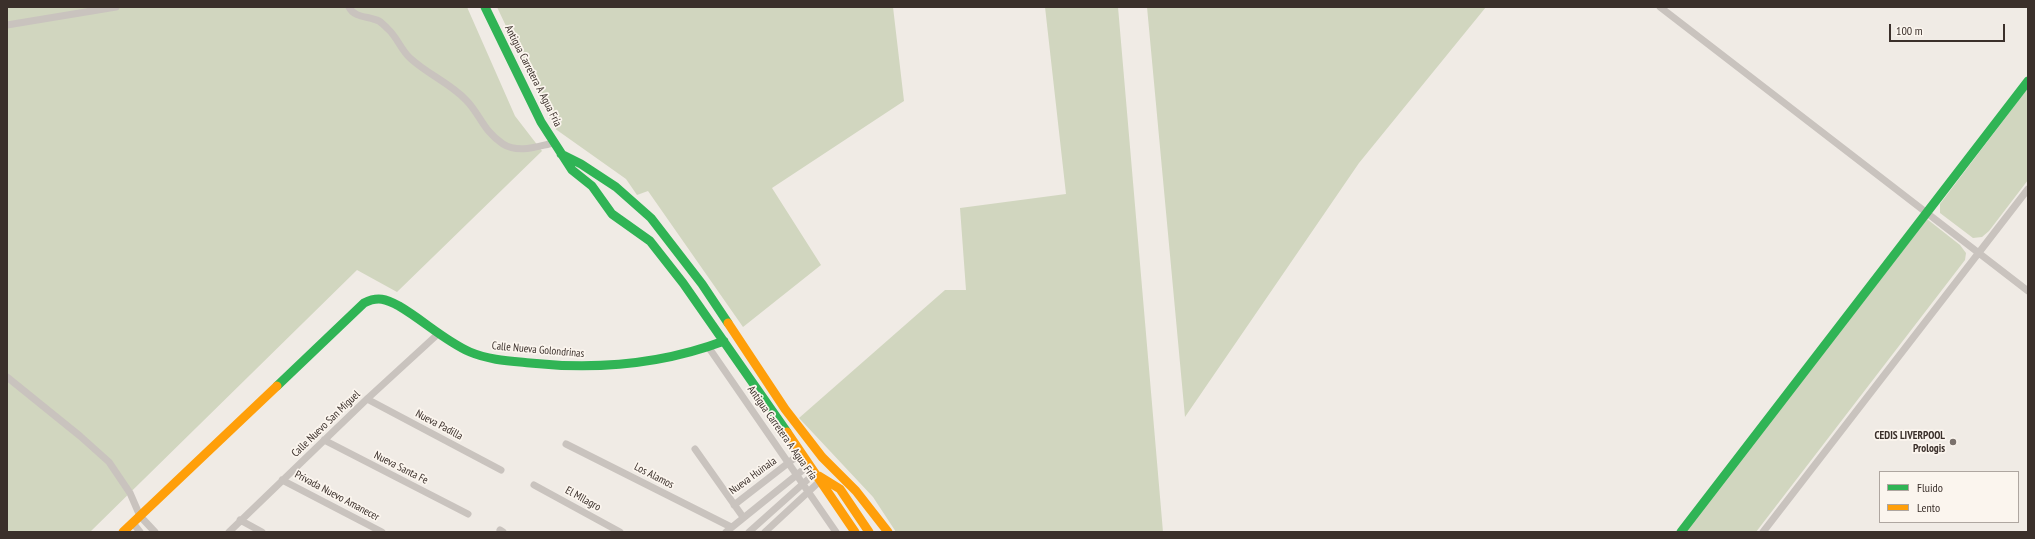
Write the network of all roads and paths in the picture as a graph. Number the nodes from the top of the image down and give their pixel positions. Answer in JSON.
{"nodes":[{"id":1,"x":116,"y":7,"type":"edge"},
{"id":2,"x":349,"y":7,"type":"edge"},
{"id":3,"x":485,"y":7,"type":"edge"},
{"id":4,"x":1660,"y":7,"type":"edge"},
{"id":5,"x":7,"y":25,"type":"edge"},
{"id":6,"x":2028,"y":81,"type":"edge"},
{"id":7,"x":554,"y":143,"type":"junction"},
{"id":8,"x":562,"y":154,"type":"junction"},
{"id":9,"x":2028,"y":189,"type":"edge"},
{"id":10,"x":1928,"y":214,"type":"junction"},
{"id":11,"x":1978,"y":253,"type":"junction"},
{"id":12,"x":2028,"y":291,"type":"edge"},
{"id":13,"x":439,"y":333,"type":"junction"},
{"id":14,"x":724,"y":341,"type":"junction"},
{"id":15,"x":709,"y":348,"type":"junction"},
{"id":16,"x":7,"y":377,"type":"edge"},
{"id":17,"x":367,"y":399,"type":"junction"},
{"id":18,"x":324,"y":440,"type":"junction"},
{"id":19,"x":566,"y":444,"type":"dead end"},
{"id":20,"x":695,"y":449,"type":"dead end"},
{"id":21,"x":801,"y":453,"type":"junction"},
{"id":22,"x":788,"y":464,"type":"junction"},
{"id":23,"x":809,"y":465,"type":"junction"},
{"id":24,"x":501,"y":470,"type":"dead end"},
{"id":25,"x":796,"y":475,"type":"junction"},
{"id":26,"x":817,"y":477,"type":"junction"},
{"id":27,"x":282,"y":480,"type":"junction"},
{"id":28,"x":803,"y":484,"type":"junction"},
{"id":29,"x":534,"y":485,"type":"dead end"},
{"id":30,"x":808,"y":492,"type":"junction"},
{"id":31,"x":734,"y":505,"type":"junction"},
{"id":32,"x":468,"y":514,"type":"dead end"},
{"id":33,"x":140,"y":516,"type":"junction"},
{"id":34,"x":743,"y":517,"type":"junction"},
{"id":35,"x":240,"y":520,"type":"junction"},
{"id":36,"x":133,"y":523,"type":"junction"},
{"id":37,"x":729,"y":530,"type":"edge"},
{"id":38,"x":123,"y":532,"type":"edge"},
{"id":39,"x":140,"y":532,"type":"edge"},
{"id":40,"x":155,"y":532,"type":"edge"},
{"id":41,"x":229,"y":532,"type":"edge"},
{"id":42,"x":262,"y":532,"type":"edge"},
{"id":43,"x":382,"y":532,"type":"edge"},
{"id":44,"x":620,"y":532,"type":"edge"},
{"id":45,"x":749,"y":532,"type":"edge"},
{"id":46,"x":765,"y":532,"type":"edge"},
{"id":47,"x":836,"y":532,"type":"edge"},
{"id":48,"x":855,"y":532,"type":"edge"},
{"id":49,"x":869,"y":532,"type":"edge"},
{"id":50,"x":888,"y":532,"type":"edge"},
{"id":51,"x":1681,"y":532,"type":"edge"},
{"id":52,"x":1763,"y":532,"type":"edge"}],
"edges":[{"from":1,"to":5,"type":"street"},
{"from":2,"to":7,"type":"street"},
{"from":3,"to":7,"type":"street","name":"Antigua Carretera A Agua Fría"},
{"from":4,"to":10,"type":"street"},
{"from":6,"to":10,"type":"street"},
{"from":7,"to":8,"type":"street","name":"Antigua Carretera A Agua Fría"},
{"from":8,"to":14,"type":"street","name":"Antigua Carretera A Agua Fría"},
{"from":8,"to":50,"type":"street","name":"Antigua Carretera A Agua Fría"},
{"from":9,"to":11,"type":"street"},
{"from":10,"to":11,"type":"street"},
{"from":10,"to":51,"type":"street"},
{"from":11,"to":12,"type":"street"},
{"from":11,"to":52,"type":"street"},
{"from":13,"to":15,"type":"street","name":"Calle Nueva Golondrinas"},
{"from":13,"to":17,"type":"street","name":"Calle Nuevo San Miguel"},
{"from":13,"to":33,"type":"street","name":"Calle Nueva Golondrinas"},
{"from":14,"to":15,"type":"street","name":"Calle Nueva Golondrinas"},
{"from":14,"to":21,"type":"street","name":"Antigua Carretera A Agua Fría"},
{"from":15,"to":22,"type":"street","name":"Antigua Carretera A Agua Fría"},
{"from":16,"to":33,"type":"street"},
{"from":17,"to":18,"type":"street","name":"Calle Nuevo San Miguel"},
{"from":17,"to":24,"type":"street","name":"Nueva Padilla"},
{"from":18,"to":27,"type":"street","name":"Calle Nuevo San Miguel"},
{"from":18,"to":32,"type":"street","name":"Nueva Santa Fe"},
{"from":19,"to":37,"type":"street","name":"Los Alamos"},
{"from":20,"to":31,"type":"street","name":"Nueva Huinala"},
{"from":21,"to":22,"type":"street","name":"Nueva Huinala"},
{"from":21,"to":23,"type":"street","name":"Antigua Carretera A Agua Fría"},
{"from":22,"to":25,"type":"street","name":"Antigua Carretera A Agua Fría"},
{"from":22,"to":31,"type":"street","name":"Nueva Huinala"},
{"from":23,"to":25,"type":"street"},
{"from":23,"to":26,"type":"street","name":"Antigua Carretera A Agua Fría"},
{"from":25,"to":28,"type":"street","name":"Antigua Carretera A Agua Fría"},
{"from":25,"to":34,"type":"street"},
{"from":26,"to":28,"type":"street"},
{"from":26,"to":30,"type":"street"},
{"from":26,"to":48,"type":"street","name":"Antigua Carretera A Agua Fría"},
{"from":26,"to":49,"type":"street"},
{"from":27,"to":35,"type":"street","name":"Calle Nuevo San Miguel"},
{"from":27,"to":43,"type":"street","name":"Privada Nuevo Amanecer"},
{"from":28,"to":30,"type":"street","name":"Antigua Carretera A Agua Fría"},
{"from":28,"to":45,"type":"street"},
{"from":29,"to":44,"type":"street","name":"El MIlagro"},
{"from":30,"to":46,"type":"street"},
{"from":30,"to":47,"type":"street","name":"Antigua Carretera A Agua Fría"},
{"from":31,"to":34,"type":"street"},
{"from":33,"to":36,"type":"street"},
{"from":33,"to":40,"type":"street"},
{"from":34,"to":37,"type":"street"},
{"from":35,"to":41,"type":"street","name":"Calle Nuevo San Miguel"},
{"from":35,"to":42,"type":"street"},
{"from":36,"to":38,"type":"street"},
{"from":36,"to":39,"type":"street"}]}
